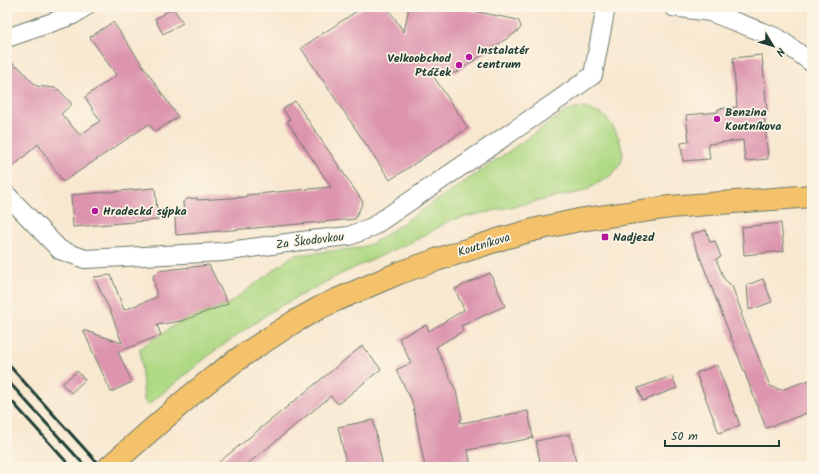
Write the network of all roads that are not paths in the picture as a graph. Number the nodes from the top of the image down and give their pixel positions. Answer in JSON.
{"nodes":[{"id":1,"x":85,"y":7,"type":"edge"},
{"id":2,"x":606,"y":7,"type":"edge"},
{"id":3,"x":674,"y":7,"type":"edge"},
{"id":4,"x":7,"y":38,"type":"edge"},
{"id":5,"x":812,"y":63,"type":"edge"},
{"id":6,"x":7,"y":195,"type":"edge"},
{"id":7,"x":812,"y":196,"type":"edge"},
{"id":8,"x":109,"y":467,"type":"edge"}],
"edges":[{"from":1,"to":4,"type":"street"},
{"from":2,"to":6,"type":"street","name":"Za Škodovkou"},
{"from":3,"to":5,"type":"street"},
{"from":7,"to":8,"type":"main road","name":"Koutníkova"}]}
